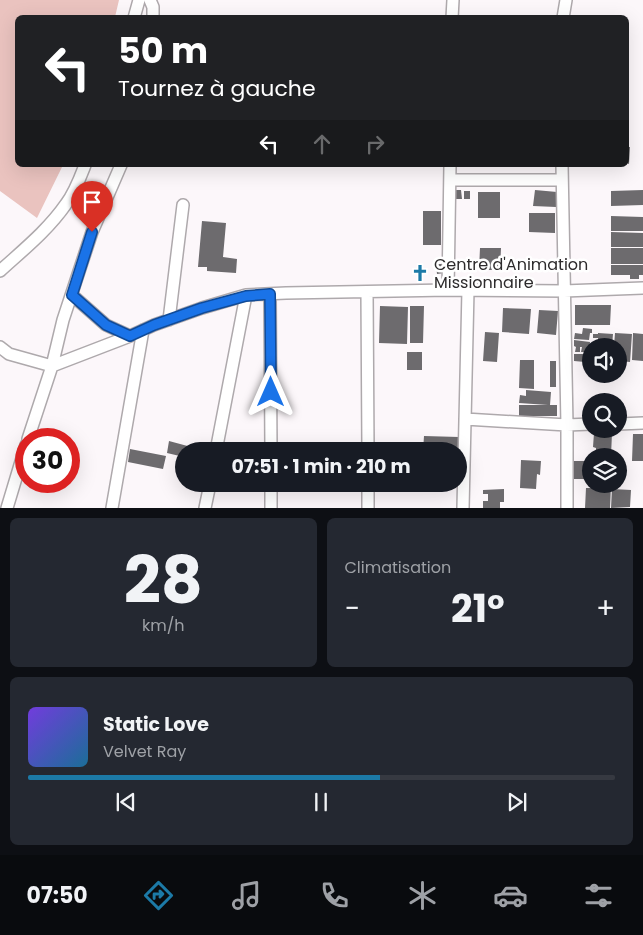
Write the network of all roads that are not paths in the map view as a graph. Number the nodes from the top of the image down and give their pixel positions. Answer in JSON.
{"nodes":[{"id":1,"x":139,"y":0,"type":"edge"},
{"id":2,"x":150,"y":0,"type":"edge"},
{"id":3,"x":453,"y":0,"type":"edge"},
{"id":4,"x":566,"y":0,"type":"edge"},
{"id":5,"x":135,"y":15,"type":"edge"},
{"id":6,"x":153,"y":15,"type":"edge"},
{"id":7,"x":452,"y":15,"type":"edge"},
{"id":8,"x":564,"y":15,"type":"edge"},
{"id":9,"x":84,"y":167,"type":"edge"},
{"id":10,"x":120,"y":167,"type":"edge"},
{"id":11,"x":450,"y":167,"type":"edge"},
{"id":12,"x":562,"y":167,"type":"edge"},
{"id":13,"x":450,"y":180,"type":"junction"},
{"id":14,"x":562,"y":180,"type":"junction"},
{"id":15,"x":184,"y":205,"type":"dead end"},
{"id":16,"x":0,"y":271,"type":"edge"},
{"id":17,"x":643,"y":288,"type":"edge"},
{"id":18,"x":448,"y":290,"type":"junction"},
{"id":19,"x":468,"y":290,"type":"junction"},
{"id":20,"x":564,"y":291,"type":"junction"},
{"id":21,"x":367,"y":292,"type":"junction"},
{"id":22,"x":270,"y":294,"type":"junction"},
{"id":23,"x":72,"y":295,"type":"junction"},
{"id":24,"x":246,"y":296,"type":"junction"},
{"id":25,"x":169,"y":320,"type":"junction"},
{"id":26,"x":143,"y":330,"type":"junction"},
{"id":27,"x":130,"y":336,"type":"junction"},
{"id":28,"x":0,"y":347,"type":"edge"},
{"id":29,"x":52,"y":366,"type":"junction"},
{"id":30,"x":465,"y":419,"type":"junction"},
{"id":31,"x":643,"y":423,"type":"edge"},
{"id":32,"x":582,"y":424,"type":"edge"},
{"id":33,"x":627,"y":424,"type":"edge"},
{"id":34,"x":567,"y":425,"type":"junction"},
{"id":35,"x":32,"y":428,"type":"edge"},
{"id":36,"x":218,"y":442,"type":"edge"},
{"id":37,"x":271,"y":442,"type":"edge"},
{"id":38,"x":368,"y":442,"type":"edge"},
{"id":39,"x":15,"y":481,"type":"edge"},
{"id":40,"x":209,"y":492,"type":"edge"},
{"id":41,"x":271,"y":492,"type":"edge"},
{"id":42,"x":368,"y":492,"type":"edge"},
{"id":43,"x":7,"y":508,"type":"edge"},
{"id":44,"x":112,"y":508,"type":"edge"},
{"id":45,"x":206,"y":508,"type":"edge"},
{"id":46,"x":271,"y":508,"type":"edge"},
{"id":47,"x":368,"y":508,"type":"edge"},
{"id":48,"x":463,"y":508,"type":"edge"},
{"id":49,"x":567,"y":508,"type":"edge"}],
"edges":[{"from":1,"to":5,"type":"street"},
{"from":2,"to":6,"type":"street"},
{"from":3,"to":7,"type":"street"},
{"from":4,"to":8,"type":"street"},
{"from":9,"to":16,"type":"street"},
{"from":10,"to":23,"type":"street"},
{"from":11,"to":13,"type":"street"},
{"from":12,"to":14,"type":"street"},
{"from":13,"to":14,"type":"street"},
{"from":13,"to":18,"type":"street"},
{"from":14,"to":20,"type":"street"},
{"from":15,"to":25,"type":"street"},
{"from":17,"to":20,"type":"street"},
{"from":18,"to":19,"type":"street"},
{"from":18,"to":21,"type":"street"},
{"from":19,"to":20,"type":"street"},
{"from":19,"to":30,"type":"street"},
{"from":20,"to":34,"type":"street"},
{"from":21,"to":22,"type":"street"},
{"from":21,"to":38,"type":"street"},
{"from":22,"to":24,"type":"street"},
{"from":22,"to":37,"type":"street"},
{"from":23,"to":27,"type":"street"},
{"from":23,"to":29,"type":"street"},
{"from":24,"to":25,"type":"street"},
{"from":24,"to":36,"type":"street"},
{"from":25,"to":26,"type":"street"},
{"from":26,"to":27,"type":"street"},
{"from":26,"to":44,"type":"street"},
{"from":27,"to":29,"type":"street"},
{"from":28,"to":29,"type":"street"},
{"from":29,"to":35,"type":"street"},
{"from":30,"to":34,"type":"street"},
{"from":30,"to":48,"type":"street"},
{"from":31,"to":33,"type":"street"},
{"from":32,"to":34,"type":"street"},
{"from":34,"to":49,"type":"street"},
{"from":39,"to":43,"type":"street"},
{"from":40,"to":45,"type":"street"},
{"from":41,"to":46,"type":"street"},
{"from":42,"to":47,"type":"street"}]}
